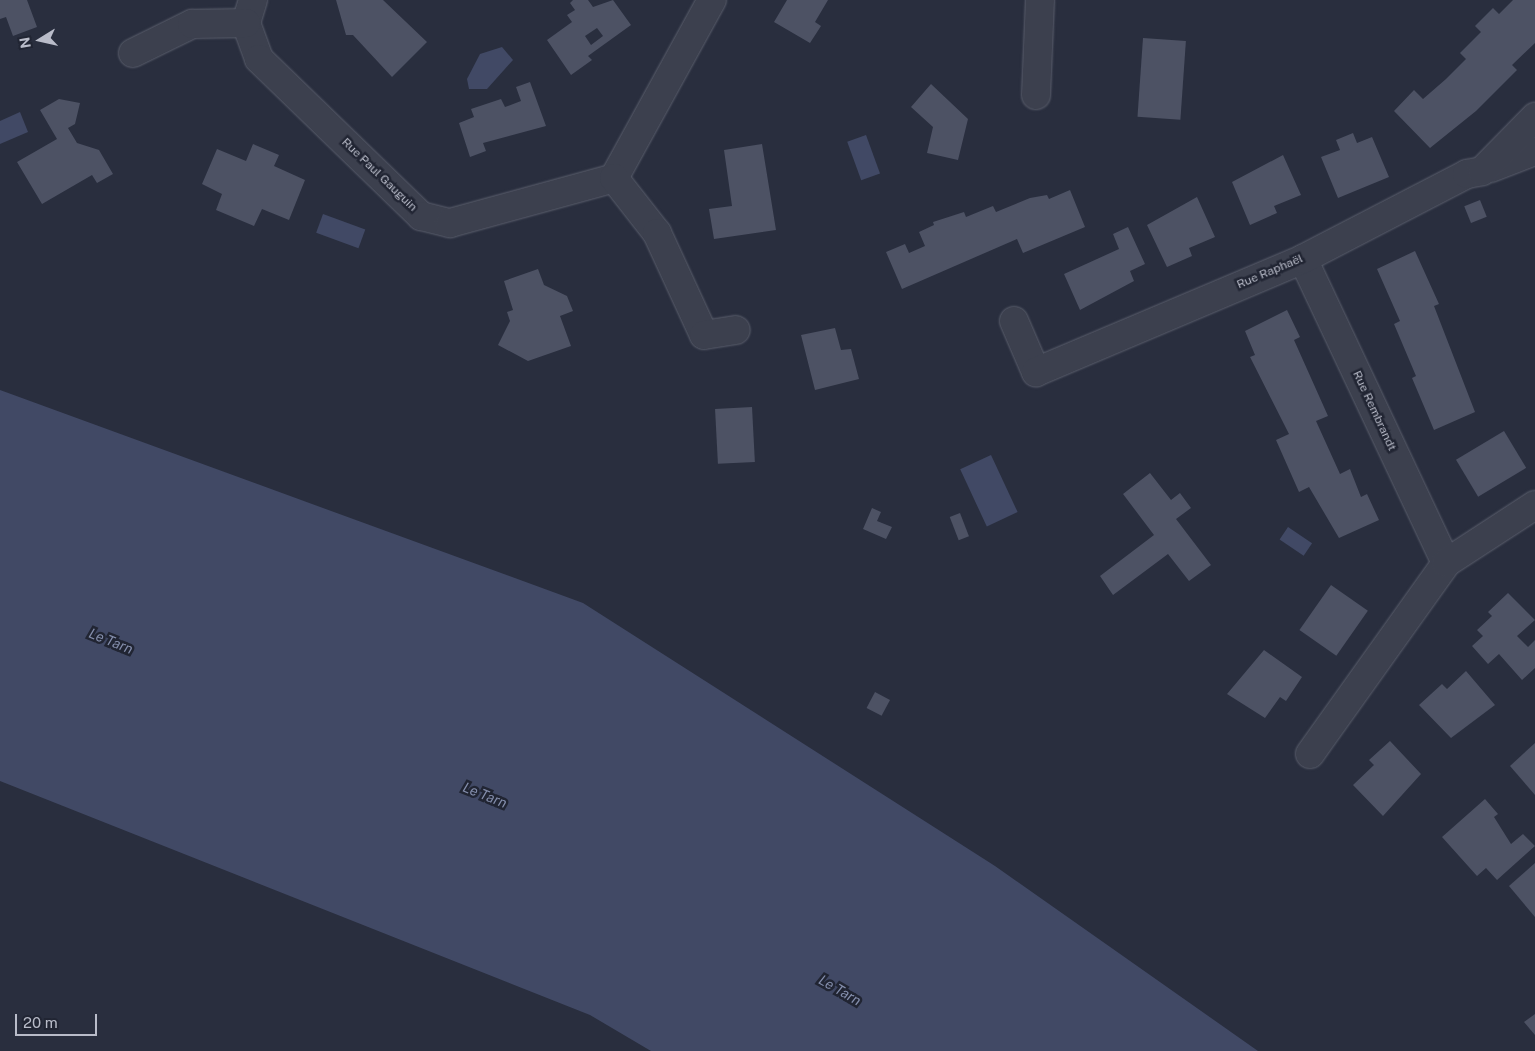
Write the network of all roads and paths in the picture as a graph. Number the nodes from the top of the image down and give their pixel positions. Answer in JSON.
{"nodes":[{"id":1,"x":712,"y":0,"type":"edge"},
{"id":2,"x":1040,"y":0,"type":"edge"},
{"id":3,"x":250,"y":12,"type":"edge"},
{"id":4,"x":133,"y":53,"type":"dead end"},
{"id":5,"x":1036,"y":95,"type":"dead end"},
{"id":6,"x":1535,"y":117,"type":"edge"},
{"id":7,"x":1535,"y":151,"type":"edge"},
{"id":8,"x":1482,"y":171,"type":"junction"},
{"id":9,"x":614,"y":178,"type":"junction"},
{"id":10,"x":1303,"y":259,"type":"junction"},
{"id":11,"x":1014,"y":321,"type":"dead end"},
{"id":12,"x":736,"y":330,"type":"dead end"},
{"id":13,"x":1535,"y":505,"type":"edge"},
{"id":14,"x":1446,"y":564,"type":"junction"},
{"id":15,"x":1310,"y":754,"type":"dead end"}],
"edges":[{"from":1,"to":9,"type":"street"},
{"from":2,"to":5,"type":"street"},
{"from":3,"to":4,"type":"street"},
{"from":3,"to":9,"type":"street","name":"Rue Paul Gauguin"},
{"from":6,"to":8,"type":"street","name":"Rue Raphaël"},
{"from":7,"to":8,"type":"street"},
{"from":8,"to":10,"type":"street","name":"Rue Raphaël"},
{"from":9,"to":12,"type":"street"},
{"from":10,"to":11,"type":"street","name":"Rue Raphaël"},
{"from":10,"to":14,"type":"street","name":"Rue Rembrandt"},
{"from":13,"to":14,"type":"street"},
{"from":14,"to":15,"type":"street"}]}
